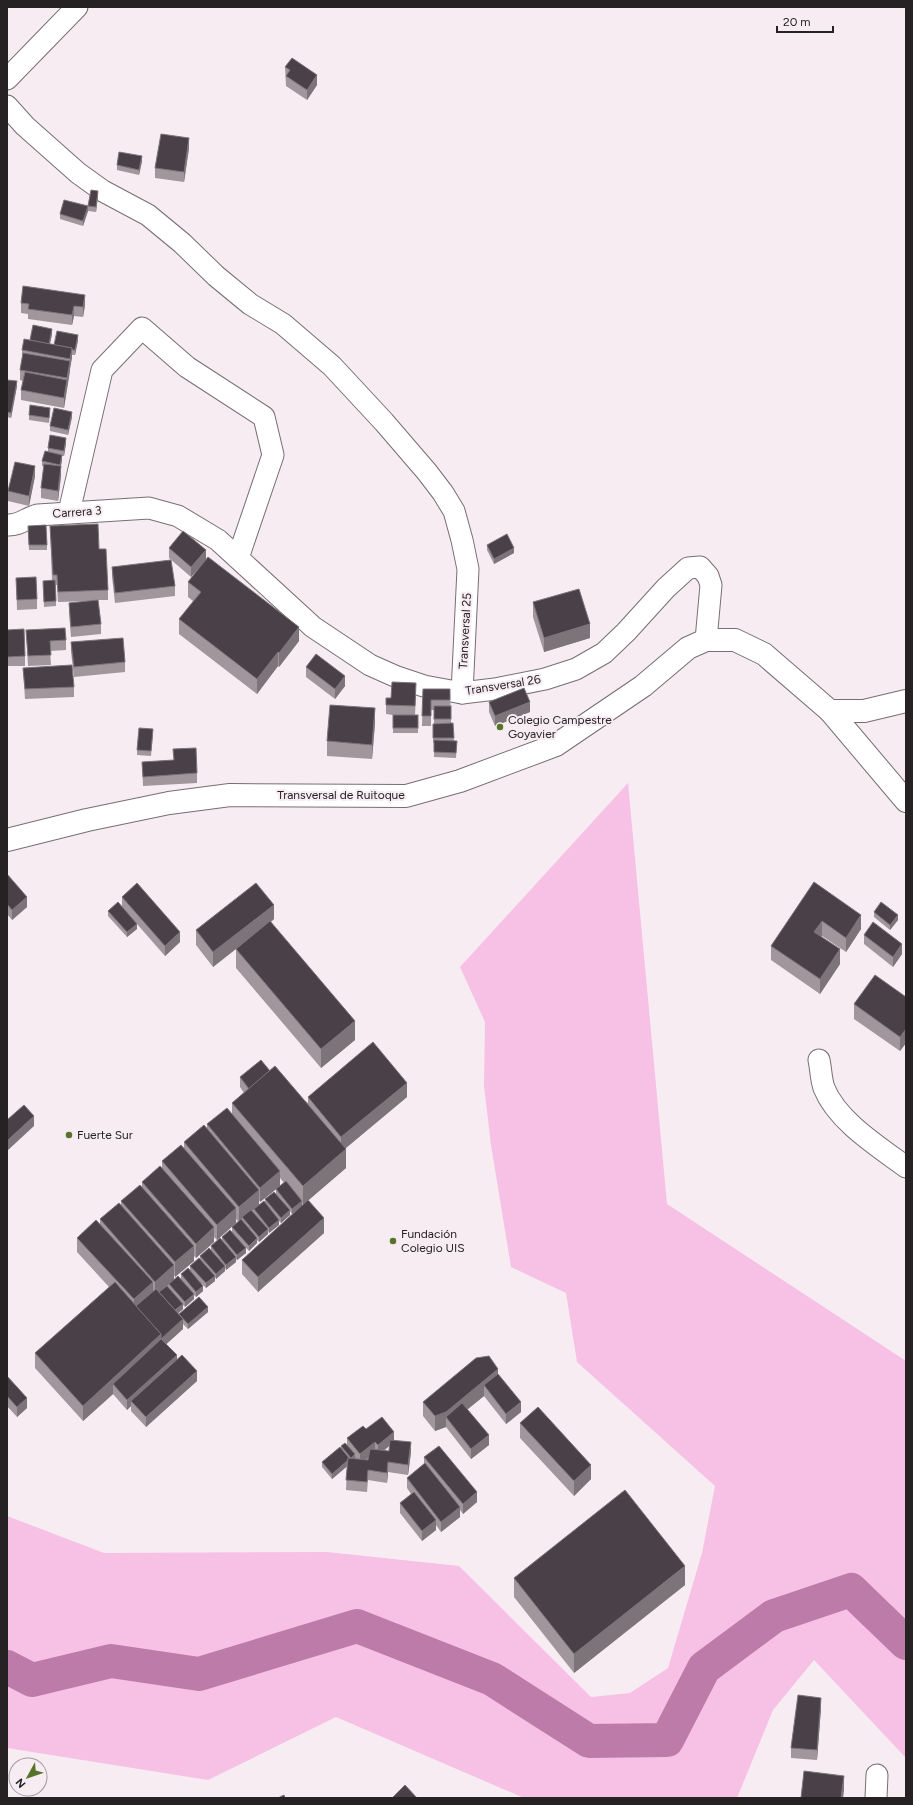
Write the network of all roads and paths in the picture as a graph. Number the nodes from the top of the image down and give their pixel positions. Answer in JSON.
{"nodes":[{"id":1,"x":77,"y":7,"type":"edge"},
{"id":2,"x":7,"y":79,"type":"edge"},
{"id":3,"x":7,"y":106,"type":"edge"},
{"id":4,"x":150,"y":508,"type":"joint"},
{"id":5,"x":69,"y":512,"type":"junction"},
{"id":6,"x":7,"y":525,"type":"edge"},
{"id":7,"x":238,"y":558,"type":"junction"},
{"id":8,"x":706,"y":640,"type":"junction"},
{"id":9,"x":462,"y":693,"type":"junction"},
{"id":10,"x":906,"y":701,"type":"edge"},
{"id":11,"x":830,"y":711,"type":"junction"},
{"id":12,"x":906,"y":801,"type":"edge"},
{"id":13,"x":7,"y":840,"type":"edge"},
{"id":14,"x":819,"y":1060,"type":"dead end"},
{"id":15,"x":906,"y":1167,"type":"edge"},
{"id":16,"x":877,"y":1774,"type":"dead end"},
{"id":17,"x":876,"y":1798,"type":"edge"}],
"edges":[{"from":1,"to":2,"type":"street"},
{"from":3,"to":9,"type":"street","name":"Transversal 25"},
{"from":4,"to":5,"type":"street","name":"Carrera 3"},
{"from":4,"to":7,"type":"street","name":"Transversal 26"},
{"from":5,"to":6,"type":"street","name":"Carrera 3"},
{"from":5,"to":7,"type":"street"},
{"from":7,"to":9,"type":"street","name":"Transversal 26"},
{"from":8,"to":9,"type":"street","name":"Transversal 26"},
{"from":8,"to":11,"type":"street","name":"Transversal de Ruitoque"},
{"from":8,"to":13,"type":"street","name":"Transversal de Ruitoque"},
{"from":10,"to":11,"type":"street"},
{"from":11,"to":12,"type":"street","name":"Transversal de Ruitoque"},
{"from":14,"to":15,"type":"street"},
{"from":16,"to":17,"type":"street"}]}
